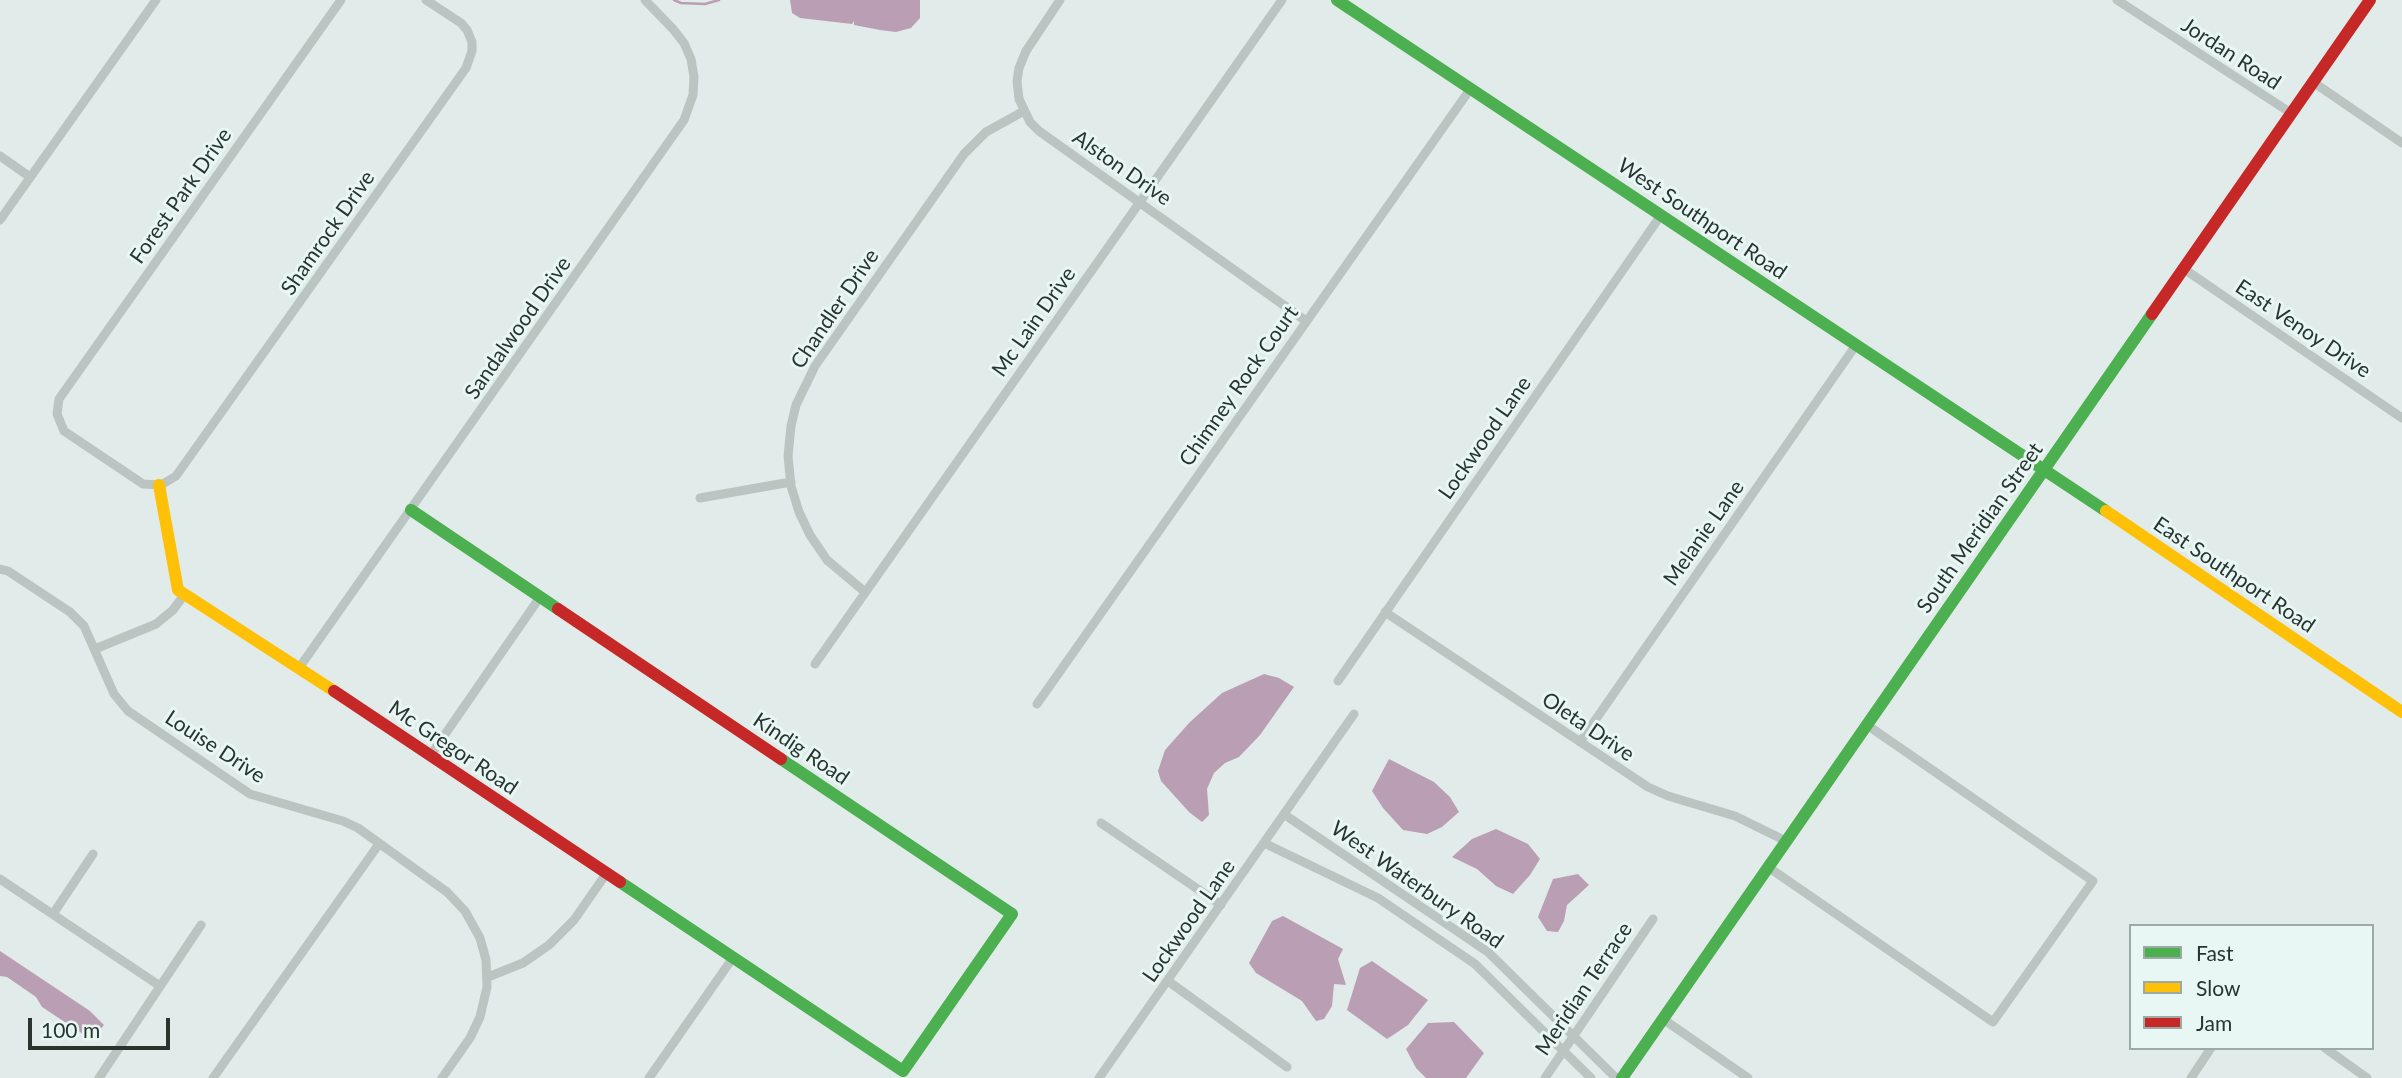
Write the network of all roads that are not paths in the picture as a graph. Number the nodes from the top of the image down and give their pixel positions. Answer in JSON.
{"nodes":[{"id":1,"x":156,"y":0,"type":"edge"},
{"id":2,"x":341,"y":0,"type":"edge"},
{"id":3,"x":426,"y":0,"type":"edge"},
{"id":4,"x":645,"y":0,"type":"edge"},
{"id":5,"x":1060,"y":0,"type":"edge"},
{"id":6,"x":1282,"y":0,"type":"edge"},
{"id":7,"x":1337,"y":0,"type":"edge"},
{"id":8,"x":2117,"y":0,"type":"edge"},
{"id":9,"x":2370,"y":0,"type":"edge"},
{"id":10,"x":2313,"y":82,"type":"junction"},
{"id":11,"x":1471,"y":88,"type":"junction"},
{"id":12,"x":1024,"y":111,"type":"junction"},
{"id":13,"x":2291,"y":113,"type":"junction"},
{"id":14,"x":2402,"y":143,"type":"edge"},
{"id":15,"x":0,"y":156,"type":"edge"},
{"id":16,"x":30,"y":177,"type":"junction"},
{"id":17,"x":1140,"y":202,"type":"junction"},
{"id":18,"x":1661,"y":215,"type":"junction"},
{"id":19,"x":0,"y":220,"type":"edge"},
{"id":20,"x":2184,"y":269,"type":"junction"},
{"id":21,"x":1306,"y":321,"type":"junction"},
{"id":22,"x":1856,"y":345,"type":"junction"},
{"id":23,"x":2402,"y":418,"type":"edge"},
{"id":24,"x":2045,"y":469,"type":"junction"},
{"id":25,"x":791,"y":482,"type":"junction"},
{"id":26,"x":159,"y":485,"type":"junction"},
{"id":27,"x":700,"y":498,"type":"dead end"},
{"id":28,"x":411,"y":510,"type":"junction"},
{"id":29,"x":0,"y":569,"type":"edge"},
{"id":30,"x":865,"y":592,"type":"junction"},
{"id":31,"x":184,"y":595,"type":"junction"},
{"id":32,"x":540,"y":597,"type":"junction"},
{"id":33,"x":1385,"y":612,"type":"junction"},
{"id":34,"x":95,"y":649,"type":"junction"},
{"id":35,"x":815,"y":664,"type":"dead end"},
{"id":36,"x":299,"y":668,"type":"junction"},
{"id":37,"x":1338,"y":681,"type":"dead end"},
{"id":38,"x":1037,"y":705,"type":"dead end"},
{"id":39,"x":2402,"y":712,"type":"edge"},
{"id":40,"x":1354,"y":714,"type":"dead end"},
{"id":41,"x":1867,"y":726,"type":"junction"},
{"id":42,"x":1580,"y":742,"type":"junction"},
{"id":43,"x":430,"y":755,"type":"junction"},
{"id":44,"x":1284,"y":814,"type":"junction"},
{"id":45,"x":1101,"y":823,"type":"dead end"},
{"id":46,"x":1786,"y":841,"type":"junction"},
{"id":47,"x":379,"y":844,"type":"junction"},
{"id":48,"x":1264,"y":844,"type":"junction"},
{"id":49,"x":93,"y":854,"type":"dead end"},
{"id":50,"x":1768,"y":867,"type":"junction"},
{"id":51,"x":606,"y":874,"type":"junction"},
{"id":52,"x":0,"y":879,"type":"edge"},
{"id":53,"x":1222,"y":905,"type":"junction"},
{"id":54,"x":53,"y":914,"type":"junction"},
{"id":55,"x":1653,"y":919,"type":"dead end"},
{"id":56,"x":201,"y":925,"type":"dead end"},
{"id":57,"x":732,"y":959,"type":"junction"},
{"id":58,"x":488,"y":977,"type":"junction"},
{"id":59,"x":1168,"y":981,"type":"junction"},
{"id":60,"x":160,"y":986,"type":"junction"},
{"id":61,"x":1663,"y":1019,"type":"junction"},
{"id":62,"x":1573,"y":1036,"type":"junction"},
{"id":63,"x":2210,"y":1050,"type":"edge"},
{"id":64,"x":2328,"y":1050,"type":"edge"},
{"id":65,"x":1563,"y":1051,"type":"junction"},
{"id":66,"x":1287,"y":1068,"type":"dead end"},
{"id":67,"x":903,"y":1071,"type":"joint"},
{"id":68,"x":99,"y":1078,"type":"edge"},
{"id":69,"x":213,"y":1078,"type":"edge"},
{"id":70,"x":442,"y":1078,"type":"edge"},
{"id":71,"x":649,"y":1078,"type":"edge"},
{"id":72,"x":1099,"y":1078,"type":"edge"},
{"id":73,"x":1545,"y":1078,"type":"edge"},
{"id":74,"x":1591,"y":1078,"type":"edge"},
{"id":75,"x":1616,"y":1078,"type":"edge"},
{"id":76,"x":1622,"y":1078,"type":"edge"},
{"id":77,"x":1748,"y":1078,"type":"edge"},
{"id":78,"x":2191,"y":1078,"type":"edge"},
{"id":79,"x":2367,"y":1078,"type":"edge"}],
"edges":[{"from":1,"to":16,"type":"street"},
{"from":2,"to":26,"type":"street","name":"Forest Park Drive"},
{"from":3,"to":26,"type":"street","name":"Shamrock Drive"},
{"from":4,"to":28,"type":"street","name":"Sandalwood Drive"},
{"from":5,"to":12,"type":"street"},
{"from":6,"to":17,"type":"street","name":"Mc Lain Drive"},
{"from":7,"to":11,"type":"main road","name":"West Southport Road"},
{"from":8,"to":13,"type":"street","name":"Jordan Road"},
{"from":9,"to":10,"type":"main road","name":"South Meridian Street"},
{"from":10,"to":13,"type":"main road","name":"South Meridian Street"},
{"from":10,"to":14,"type":"street"},
{"from":11,"to":18,"type":"main road","name":"West Southport Road"},
{"from":11,"to":21,"type":"street","name":"Chimney Rock Court"},
{"from":12,"to":17,"type":"street","name":"Alston Drive"},
{"from":12,"to":25,"type":"street","name":"Chandler Drive"},
{"from":13,"to":20,"type":"main road","name":"South Meridian Street"},
{"from":15,"to":16,"type":"street"},
{"from":16,"to":19,"type":"street"},
{"from":17,"to":21,"type":"street","name":"Alston Drive"},
{"from":17,"to":30,"type":"street","name":"Mc Lain Drive"},
{"from":18,"to":22,"type":"main road","name":"West Southport Road"},
{"from":18,"to":33,"type":"street","name":"Lockwood Lane"},
{"from":20,"to":23,"type":"street","name":"East Venoy Drive"},
{"from":20,"to":24,"type":"main road","name":"South Meridian Street"},
{"from":21,"to":38,"type":"street","name":"Chimney Rock Court"},
{"from":22,"to":24,"type":"main road","name":"West Southport Road"},
{"from":22,"to":42,"type":"street","name":"Melanie Lane"},
{"from":24,"to":39,"type":"main road","name":"East Southport Road"},
{"from":24,"to":41,"type":"main road","name":"South Meridian Street"},
{"from":25,"to":27,"type":"street"},
{"from":25,"to":30,"type":"street","name":"Chandler Drive"},
{"from":26,"to":31,"type":"main road"},
{"from":28,"to":32,"type":"main road","name":"Kindig Road"},
{"from":28,"to":36,"type":"street","name":"Sandalwood Drive"},
{"from":29,"to":34,"type":"street","name":"Louise Drive"},
{"from":30,"to":35,"type":"street","name":"Mc Lain Drive"},
{"from":31,"to":34,"type":"street"},
{"from":31,"to":36,"type":"main road","name":"Mc Gregor Road"},
{"from":32,"to":43,"type":"street"},
{"from":32,"to":67,"type":"main road","name":"Kindig Road"},
{"from":33,"to":37,"type":"street","name":"Lockwood Lane"},
{"from":33,"to":42,"type":"street","name":"Oleta Drive"},
{"from":34,"to":47,"type":"street","name":"Louise Drive"},
{"from":36,"to":43,"type":"main road","name":"Mc Gregor Road"},
{"from":40,"to":44,"type":"street","name":"Lockwood Lane"},
{"from":41,"to":46,"type":"main road","name":"South Meridian Street"},
{"from":41,"to":50,"type":"street"},
{"from":42,"to":46,"type":"street","name":"Oleta Drive"},
{"from":43,"to":51,"type":"main road","name":"Mc Gregor Road"},
{"from":44,"to":48,"type":"street","name":"Lockwood Lane"},
{"from":44,"to":62,"type":"street","name":"West Waterbury Road"},
{"from":45,"to":53,"type":"street"},
{"from":46,"to":50,"type":"main road","name":"South Meridian Street"},
{"from":47,"to":58,"type":"street","name":"Louise Drive"},
{"from":47,"to":69,"type":"street"},
{"from":48,"to":53,"type":"street","name":"Lockwood Lane"},
{"from":48,"to":65,"type":"street","name":"West Waterbury Road"},
{"from":49,"to":54,"type":"street"},
{"from":50,"to":61,"type":"main road","name":"South Meridian Street"},
{"from":51,"to":57,"type":"main road","name":"Mc Gregor Road"},
{"from":51,"to":58,"type":"street"},
{"from":52,"to":54,"type":"street"},
{"from":53,"to":59,"type":"street","name":"Lockwood Lane"},
{"from":54,"to":60,"type":"street"},
{"from":55,"to":62,"type":"street","name":"Meridian Terrace"},
{"from":56,"to":60,"type":"street"},
{"from":57,"to":67,"type":"main road","name":"Mc Gregor Road"},
{"from":57,"to":71,"type":"street"},
{"from":58,"to":70,"type":"street"},
{"from":59,"to":66,"type":"street"},
{"from":59,"to":72,"type":"street","name":"Lockwood Lane"},
{"from":60,"to":68,"type":"street"},
{"from":61,"to":76,"type":"main road","name":"South Meridian Street"},
{"from":61,"to":77,"type":"street"},
{"from":62,"to":65,"type":"street","name":"Meridian Terrace"},
{"from":62,"to":75,"type":"street","name":"West Waterbury Road"},
{"from":63,"to":78,"type":"street"},
{"from":64,"to":79,"type":"street"},
{"from":65,"to":73,"type":"street","name":"Meridian Terrace"},
{"from":65,"to":74,"type":"street","name":"West Waterbury Road"}]}
